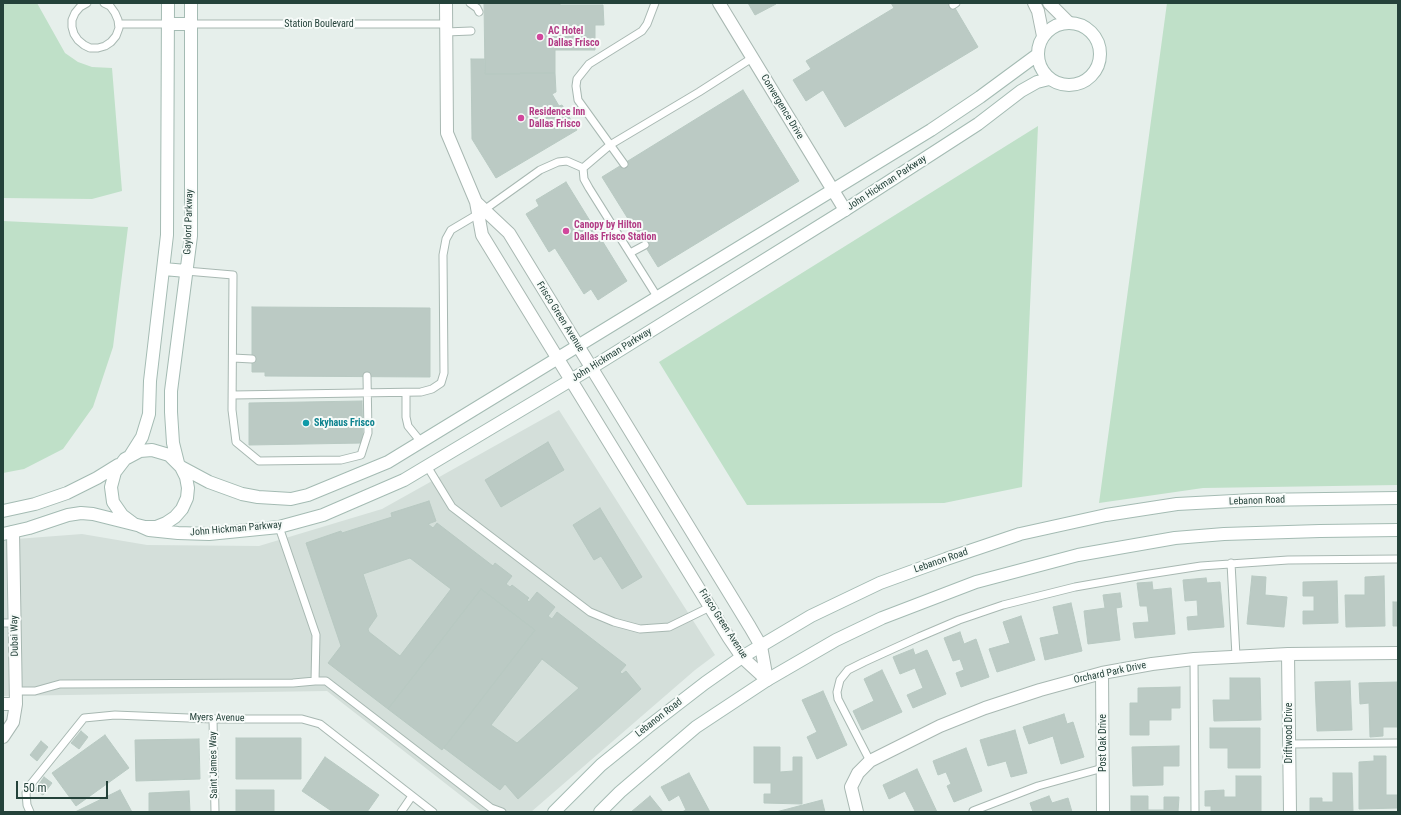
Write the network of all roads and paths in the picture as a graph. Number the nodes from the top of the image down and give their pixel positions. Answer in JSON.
{"nodes":[{"id":1,"x":87,"y":3,"type":"edge"},
{"id":2,"x":104,"y":3,"type":"edge"},
{"id":3,"x":168,"y":3,"type":"edge"},
{"id":4,"x":191,"y":3,"type":"edge"},
{"id":5,"x":446,"y":3,"type":"edge"},
{"id":6,"x":470,"y":3,"type":"edge"},
{"id":7,"x":655,"y":3,"type":"edge"},
{"id":8,"x":719,"y":3,"type":"edge"},
{"id":9,"x":1034,"y":3,"type":"edge"},
{"id":10,"x":1049,"y":3,"type":"edge"},
{"id":11,"x":479,"y":12,"type":"dead end"},
{"id":12,"x":1069,"y":23,"type":"junction"},
{"id":13,"x":118,"y":24,"type":"junction"},
{"id":14,"x":168,"y":24,"type":"junction"},
{"id":15,"x":191,"y":24,"type":"junction"},
{"id":16,"x":446,"y":28,"type":"junction"},
{"id":17,"x":471,"y":31,"type":"dead end"},
{"id":18,"x":1043,"y":36,"type":"junction"},
{"id":19,"x":1037,"y":55,"type":"junction"},
{"id":20,"x":752,"y":58,"type":"junction"},
{"id":21,"x":1049,"y":79,"type":"junction"},
{"id":22,"x":611,"y":145,"type":"junction"},
{"id":23,"x":624,"y":164,"type":"dead end"},
{"id":24,"x":583,"y":168,"type":"junction"},
{"id":25,"x":833,"y":190,"type":"junction"},
{"id":26,"x":479,"y":208,"type":"junction"},
{"id":27,"x":845,"y":210,"type":"junction"},
{"id":28,"x":645,"y":245,"type":"dead end"},
{"id":29,"x":630,"y":253,"type":"junction"},
{"id":30,"x":164,"y":269,"type":"junction"},
{"id":31,"x":186,"y":271,"type":"junction"},
{"id":32,"x":658,"y":298,"type":"junction"},
{"id":33,"x":578,"y":346,"type":"junction"},
{"id":34,"x":233,"y":358,"type":"junction"},
{"id":35,"x":252,"y":358,"type":"dead end"},
{"id":36,"x":558,"y":359,"type":"junction"},
{"id":37,"x":591,"y":368,"type":"junction"},
{"id":38,"x":367,"y":376,"type":"dead end"},
{"id":39,"x":571,"y":380,"type":"junction"},
{"id":40,"x":406,"y":392,"type":"junction"},
{"id":41,"x":368,"y":393,"type":"junction"},
{"id":42,"x":232,"y":394,"type":"junction"},
{"id":43,"x":421,"y":442,"type":"junction"},
{"id":44,"x":125,"y":459,"type":"junction"},
{"id":45,"x":179,"y":465,"type":"junction"},
{"id":46,"x":427,"y":466,"type":"junction"},
{"id":47,"x":1398,"y":498,"type":"edge"},
{"id":48,"x":3,"y":511,"type":"edge"},
{"id":49,"x":137,"y":525,"type":"junction"},
{"id":50,"x":279,"y":527,"type":"junction"},
{"id":51,"x":1398,"y":530,"type":"edge"},
{"id":52,"x":8,"y":533,"type":"edge"},
{"id":53,"x":1398,"y":559,"type":"edge"},
{"id":54,"x":1231,"y":563,"type":"junction"},
{"id":55,"x":710,"y":607,"type":"junction"},
{"id":56,"x":9,"y":623,"type":"edge"},
{"id":57,"x":760,"y":646,"type":"junction"},
{"id":58,"x":1398,"y":653,"type":"edge"},
{"id":59,"x":1288,"y":654,"type":"junction"},
{"id":60,"x":1236,"y":656,"type":"junction"},
{"id":61,"x":742,"y":657,"type":"junction"},
{"id":62,"x":1194,"y":659,"type":"junction"},
{"id":63,"x":1102,"y":673,"type":"junction"},
{"id":64,"x":767,"y":680,"type":"junction"},
{"id":65,"x":315,"y":681,"type":"junction"},
{"id":66,"x":16,"y":691,"type":"junction"},
{"id":67,"x":3,"y":704,"type":"edge"},
{"id":68,"x":16,"y":704,"type":"junction"},
{"id":69,"x":213,"y":719,"type":"junction"},
{"id":70,"x":3,"y":737,"type":"edge"},
{"id":71,"x":1398,"y":743,"type":"edge"},
{"id":72,"x":1289,"y":744,"type":"junction"},
{"id":73,"x":870,"y":761,"type":"junction"},
{"id":74,"x":1103,"y":768,"type":"junction"},
{"id":75,"x":412,"y":796,"type":"junction"},
{"id":76,"x":30,"y":812,"type":"edge"},
{"id":77,"x":215,"y":812,"type":"edge"},
{"id":78,"x":401,"y":812,"type":"edge"},
{"id":79,"x":433,"y":812,"type":"edge"},
{"id":80,"x":502,"y":812,"type":"edge"},
{"id":81,"x":554,"y":812,"type":"edge"},
{"id":82,"x":600,"y":812,"type":"edge"},
{"id":83,"x":857,"y":812,"type":"edge"},
{"id":84,"x":973,"y":812,"type":"edge"},
{"id":85,"x":1103,"y":812,"type":"edge"},
{"id":86,"x":1195,"y":812,"type":"edge"},
{"id":87,"x":1290,"y":812,"type":"edge"}],
"edges":[{"from":1,"to":13,"type":"lane"},
{"from":2,"to":13,"type":"lane"},
{"from":3,"to":14,"type":"street"},
{"from":4,"to":15,"type":"street","name":"Gaylord Parkway"},
{"from":5,"to":16,"type":"street","name":"Frisco Green Avenue"},
{"from":6,"to":11,"type":"lane"},
{"from":7,"to":22,"type":"lane"},
{"from":8,"to":20,"type":"street","name":"Convergence Drive"},
{"from":9,"to":18,"type":"street"},
{"from":10,"to":12,"type":"street"},
{"from":12,"to":18,"type":"street"},
{"from":12,"to":21,"type":"street"},
{"from":13,"to":14,"type":"lane"},
{"from":14,"to":15,"type":"street"},
{"from":14,"to":30,"type":"street"},
{"from":15,"to":16,"type":"lane","name":"Station Boulevard"},
{"from":15,"to":31,"type":"street","name":"Gaylord Parkway"},
{"from":16,"to":17,"type":"lane","name":"Station Boulevard"},
{"from":16,"to":26,"type":"street","name":"Frisco Green Avenue"},
{"from":18,"to":19,"type":"street"},
{"from":19,"to":21,"type":"street"},
{"from":19,"to":25,"type":"street"},
{"from":20,"to":22,"type":"lane"},
{"from":20,"to":25,"type":"street","name":"Convergence Drive"},
{"from":21,"to":27,"type":"street","name":"John Hickman Parkway"},
{"from":22,"to":23,"type":"lane"},
{"from":22,"to":24,"type":"lane"},
{"from":24,"to":26,"type":"lane"},
{"from":24,"to":29,"type":"lane"},
{"from":25,"to":27,"type":"street","name":"Convergence Drive"},
{"from":25,"to":32,"type":"street"},
{"from":26,"to":33,"type":"street","name":"Frisco Green Avenue"},
{"from":26,"to":36,"type":"street","name":"Frisco Green Avenue"},
{"from":26,"to":40,"type":"lane"},
{"from":27,"to":37,"type":"street","name":"John Hickman Parkway"},
{"from":28,"to":29,"type":"lane"},
{"from":29,"to":32,"type":"lane"},
{"from":30,"to":31,"type":"street"},
{"from":30,"to":44,"type":"street"},
{"from":31,"to":34,"type":"lane"},
{"from":31,"to":45,"type":"street","name":"Gaylord Parkway"},
{"from":32,"to":33,"type":"street"},
{"from":33,"to":36,"type":"street"},
{"from":33,"to":37,"type":"street","name":"Frisco Green Avenue"},
{"from":34,"to":35,"type":"lane"},
{"from":34,"to":42,"type":"lane"},
{"from":36,"to":39,"type":"street","name":"Frisco Green Avenue"},
{"from":36,"to":43,"type":"street"},
{"from":37,"to":39,"type":"street","name":"John Hickman Parkway"},
{"from":37,"to":57,"type":"street","name":"Frisco Green Avenue"},
{"from":38,"to":41,"type":"lane"},
{"from":39,"to":46,"type":"street","name":"John Hickman Parkway"},
{"from":39,"to":55,"type":"street","name":"Frisco Green Avenue"},
{"from":40,"to":41,"type":"lane"},
{"from":40,"to":43,"type":"lane"},
{"from":41,"to":42,"type":"lane"},
{"from":41,"to":42,"type":"lane"},
{"from":43,"to":45,"type":"street"},
{"from":44,"to":45,"type":"street"},
{"from":44,"to":48,"type":"street"},
{"from":44,"to":49,"type":"street"},
{"from":45,"to":49,"type":"street"},
{"from":46,"to":50,"type":"street","name":"John Hickman Parkway"},
{"from":46,"to":55,"type":"lane"},
{"from":47,"to":57,"type":"street","name":"Lebanon Road"},
{"from":49,"to":50,"type":"street","name":"John Hickman Parkway"},
{"from":49,"to":52,"type":"street","name":"John Hickman Parkway"},
{"from":50,"to":65,"type":"lane"},
{"from":51,"to":64,"type":"street"},
{"from":52,"to":56,"type":"street","name":"Dubai Way"},
{"from":53,"to":54,"type":"lane"},
{"from":54,"to":60,"type":"lane"},
{"from":54,"to":73,"type":"lane"},
{"from":55,"to":61,"type":"street","name":"Frisco Green Avenue"},
{"from":56,"to":66,"type":"street","name":"Dubai Way"},
{"from":57,"to":61,"type":"street","name":"Lebanon Road"},
{"from":57,"to":64,"type":"street","name":"Frisco Green Avenue"},
{"from":58,"to":59,"type":"street","name":"Orchard Park Drive"},
{"from":59,"to":60,"type":"street","name":"Orchard Park Drive"},
{"from":59,"to":72,"type":"street","name":"Driftwood Drive"},
{"from":60,"to":62,"type":"street","name":"Orchard Park Drive"},
{"from":61,"to":64,"type":"street","name":"Frisco Green Avenue"},
{"from":61,"to":81,"type":"street","name":"Lebanon Road"},
{"from":62,"to":63,"type":"street","name":"Orchard Park Drive"},
{"from":62,"to":86,"type":"lane"},
{"from":63,"to":73,"type":"street","name":"Orchard Park Drive"},
{"from":63,"to":74,"type":"street","name":"Post Oak Drive"},
{"from":64,"to":82,"type":"street"},
{"from":65,"to":66,"type":"lane"},
{"from":65,"to":80,"type":"lane"},
{"from":66,"to":68,"type":"street","name":"Dubai Way"},
{"from":67,"to":68,"type":"street"},
{"from":68,"to":70,"type":"street","name":"Dubai Way"},
{"from":69,"to":75,"type":"lane","name":"Myers Avenue"},
{"from":69,"to":76,"type":"lane","name":"Myers Avenue"},
{"from":69,"to":77,"type":"lane","name":"Saint James Way"},
{"from":71,"to":72,"type":"lane"},
{"from":72,"to":87,"type":"street","name":"Driftwood Drive"},
{"from":73,"to":83,"type":"street","name":"Orchard Park Drive"},
{"from":74,"to":84,"type":"lane"},
{"from":74,"to":85,"type":"street","name":"Post Oak Drive"},
{"from":75,"to":78,"type":"lane"},
{"from":75,"to":79,"type":"lane","name":"Myers Avenue"}]}
